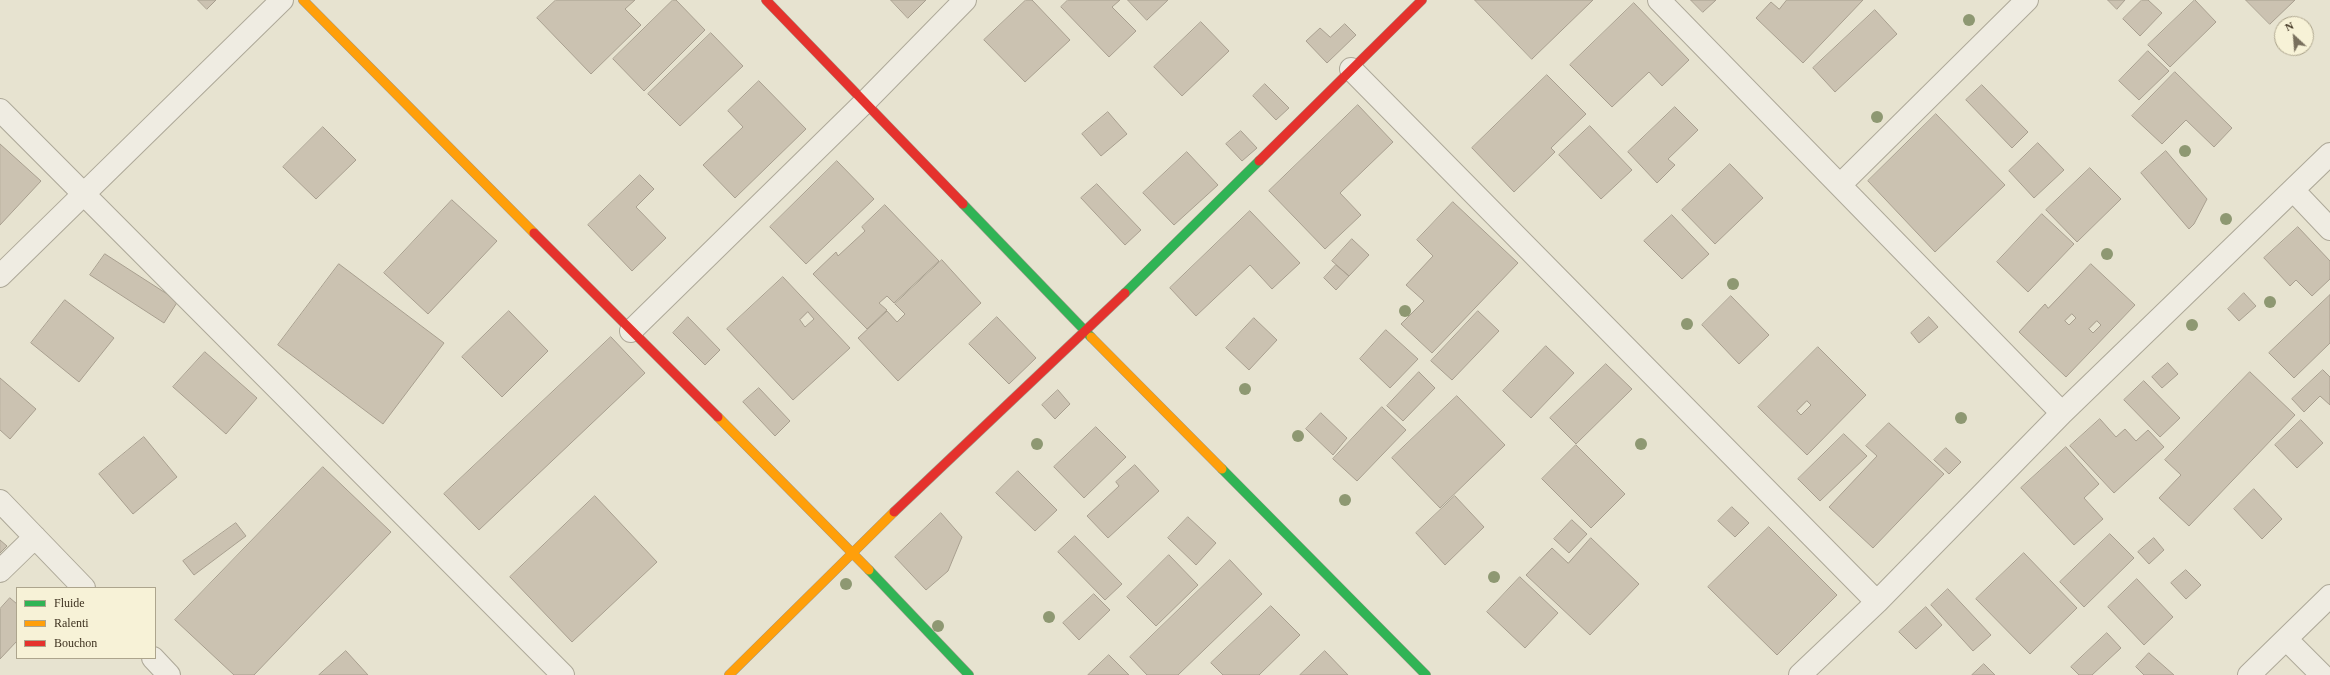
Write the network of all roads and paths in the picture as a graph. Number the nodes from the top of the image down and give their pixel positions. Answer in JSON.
{"nodes":[{"id":1,"x":282,"y":0,"type":"edge"},
{"id":2,"x":303,"y":0,"type":"edge"},
{"id":3,"x":766,"y":0,"type":"edge"},
{"id":4,"x":965,"y":0,"type":"edge"},
{"id":5,"x":1422,"y":0,"type":"edge"},
{"id":6,"x":1659,"y":0,"type":"edge"},
{"id":7,"x":2027,"y":0,"type":"edge"},
{"id":8,"x":1351,"y":69,"type":"junction"},
{"id":9,"x":866,"y":102,"type":"junction"},
{"id":10,"x":0,"y":110,"type":"edge"},
{"id":11,"x":2330,"y":154,"type":"edge"},
{"id":12,"x":1840,"y":185,"type":"junction"},
{"id":13,"x":2293,"y":190,"type":"junction"},
{"id":14,"x":83,"y":194,"type":"junction"},
{"id":15,"x":2330,"y":229,"type":"edge"},
{"id":16,"x":0,"y":276,"type":"edge"},
{"id":17,"x":631,"y":331,"type":"junction"},
{"id":18,"x":1086,"y":332,"type":"junction"},
{"id":19,"x":2062,"y":413,"type":"junction"},
{"id":20,"x":0,"y":501,"type":"edge"},
{"id":21,"x":35,"y":537,"type":"junction"},
{"id":22,"x":852,"y":552,"type":"junction"},
{"id":23,"x":0,"y":571,"type":"edge"},
{"id":24,"x":83,"y":587,"type":"edge"},
{"id":25,"x":2330,"y":596,"type":"edge"},
{"id":26,"x":1877,"y":602,"type":"junction"},
{"id":27,"x":2286,"y":639,"type":"junction"},
{"id":28,"x":154,"y":659,"type":"edge"},
{"id":29,"x":169,"y":675,"type":"edge"},
{"id":30,"x":563,"y":675,"type":"edge"},
{"id":31,"x":729,"y":675,"type":"edge"},
{"id":32,"x":969,"y":675,"type":"edge"},
{"id":33,"x":1426,"y":675,"type":"edge"},
{"id":34,"x":1800,"y":675,"type":"edge"},
{"id":35,"x":2249,"y":675,"type":"edge"},
{"id":36,"x":2322,"y":675,"type":"edge"}],
"edges":[{"from":1,"to":14,"type":"street"},
{"from":2,"to":17,"type":"street"},
{"from":3,"to":9,"type":"street"},
{"from":4,"to":9,"type":"street"},
{"from":5,"to":8,"type":"street"},
{"from":6,"to":12,"type":"street"},
{"from":7,"to":12,"type":"street"},
{"from":8,"to":18,"type":"street"},
{"from":8,"to":26,"type":"street"},
{"from":9,"to":17,"type":"street"},
{"from":9,"to":18,"type":"street"},
{"from":10,"to":14,"type":"street"},
{"from":11,"to":13,"type":"street"},
{"from":12,"to":19,"type":"street"},
{"from":13,"to":15,"type":"street"},
{"from":13,"to":19,"type":"street"},
{"from":14,"to":16,"type":"street"},
{"from":14,"to":30,"type":"street"},
{"from":17,"to":22,"type":"street"},
{"from":18,"to":22,"type":"street"},
{"from":18,"to":33,"type":"street"},
{"from":19,"to":26,"type":"street"},
{"from":20,"to":21,"type":"street"},
{"from":21,"to":23,"type":"street"},
{"from":21,"to":24,"type":"street"},
{"from":22,"to":31,"type":"street"},
{"from":22,"to":32,"type":"street"},
{"from":25,"to":27,"type":"street"},
{"from":26,"to":34,"type":"street"},
{"from":27,"to":35,"type":"street"},
{"from":27,"to":36,"type":"street"},
{"from":28,"to":29,"type":"street"}]}
